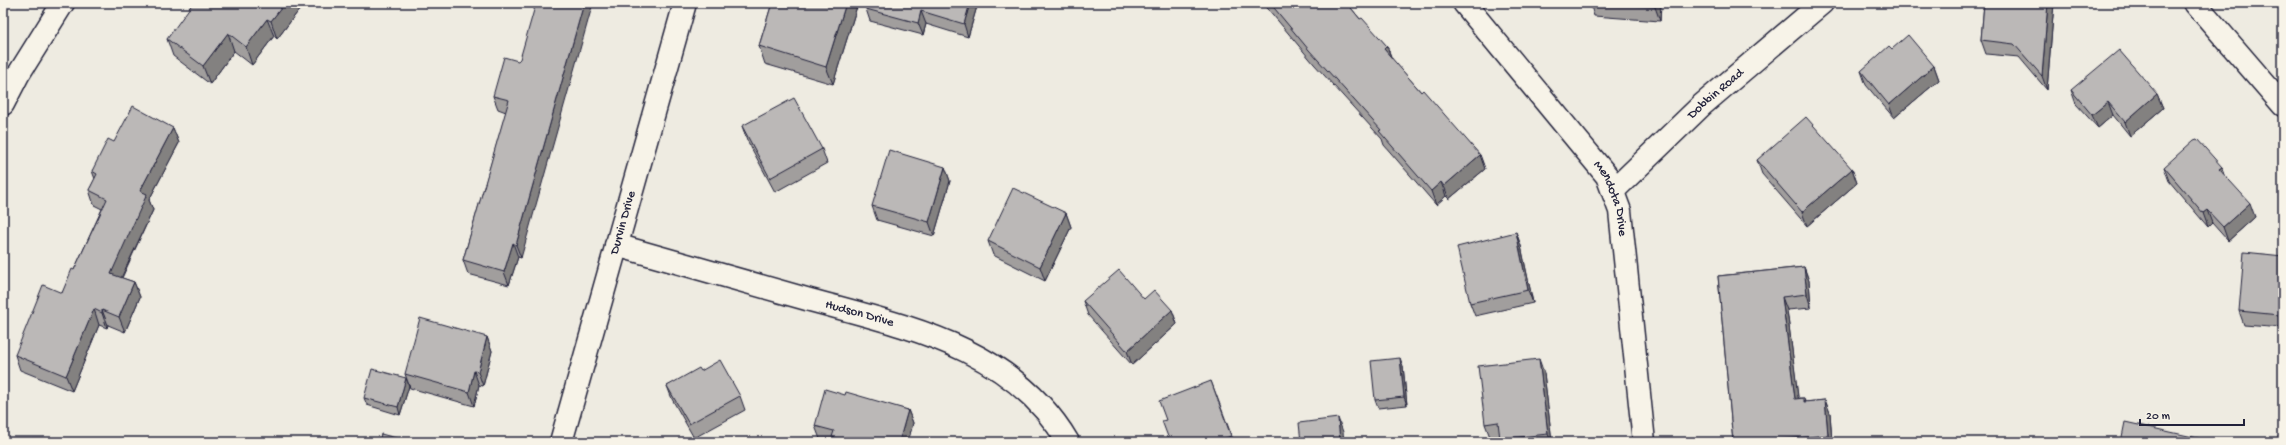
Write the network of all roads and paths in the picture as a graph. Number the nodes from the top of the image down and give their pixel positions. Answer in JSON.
{"nodes":[{"id":1,"x":63,"y":3,"type":"edge"},
{"id":2,"x":685,"y":3,"type":"edge"},
{"id":3,"x":1464,"y":3,"type":"edge"},
{"id":4,"x":1822,"y":3,"type":"edge"},
{"id":5,"x":2195,"y":3,"type":"edge"},
{"id":6,"x":3,"y":104,"type":"edge"},
{"id":7,"x":2283,"y":105,"type":"edge"},
{"id":8,"x":1614,"y":190,"type":"junction"},
{"id":9,"x":616,"y":246,"type":"junction"},
{"id":10,"x":561,"y":442,"type":"edge"},
{"id":11,"x":1068,"y":442,"type":"edge"},
{"id":12,"x":1644,"y":442,"type":"edge"}],
"edges":[{"from":1,"to":6,"type":"street"},
{"from":2,"to":9,"type":"street","name":"Durvin Drive"},
{"from":3,"to":8,"type":"street","name":"Mendota Drive"},
{"from":4,"to":8,"type":"street","name":"Dobbin Road"},
{"from":5,"to":7,"type":"street"},
{"from":8,"to":12,"type":"street","name":"Mendota Drive"},
{"from":9,"to":10,"type":"street","name":"Durvin Drive"},
{"from":9,"to":11,"type":"street","name":"Hudson Drive"}]}
